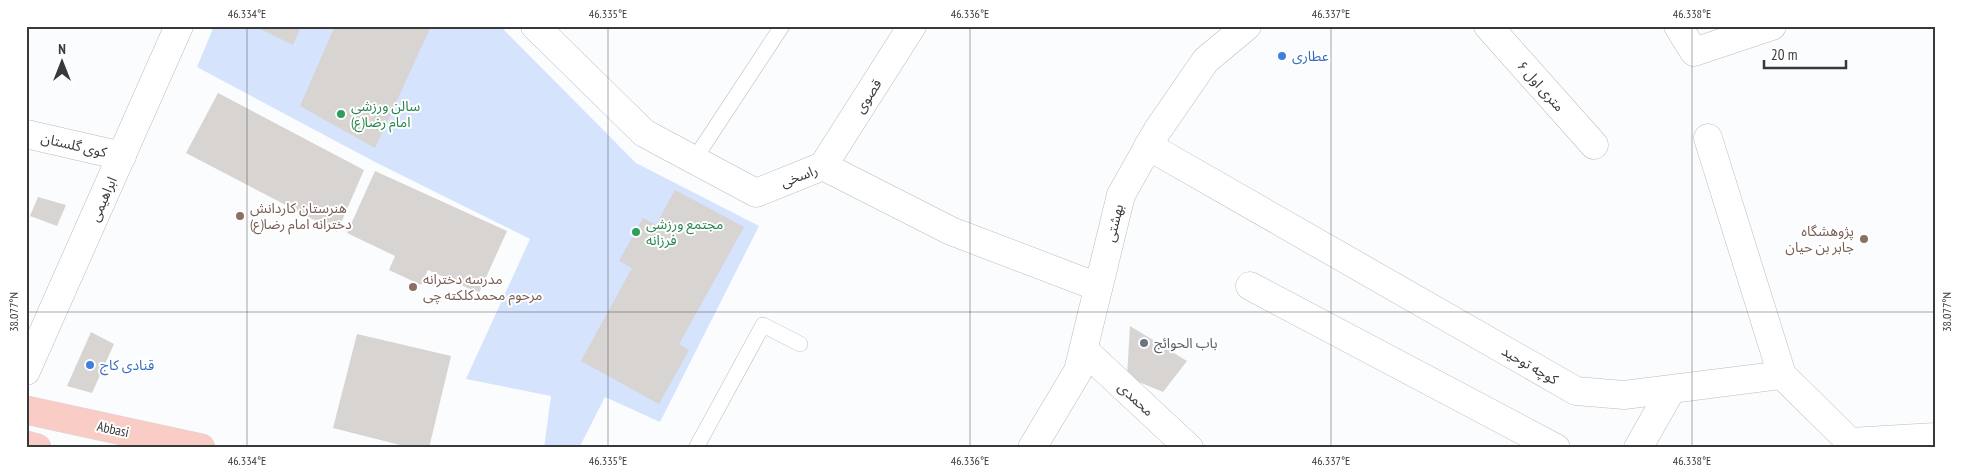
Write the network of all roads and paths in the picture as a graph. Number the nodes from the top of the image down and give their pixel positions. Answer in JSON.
{"nodes":[{"id":1,"x":180,"y":26,"type":"edge"},
{"id":2,"x":535,"y":26,"type":"edge"},
{"id":3,"x":782,"y":26,"type":"edge"},
{"id":4,"x":912,"y":26,"type":"edge"},
{"id":5,"x":1247,"y":26,"type":"edge"},
{"id":6,"x":1488,"y":26,"type":"edge"},
{"id":7,"x":1678,"y":26,"type":"edge"},
{"id":8,"x":1772,"y":26,"type":"edge"},
{"id":9,"x":26,"y":134,"type":"edge"},
{"id":10,"x":1708,"y":138,"type":"dead end"},
{"id":11,"x":1594,"y":145,"type":"dead end"},
{"id":12,"x":1148,"y":146,"type":"junction"},
{"id":13,"x":122,"y":156,"type":"junction"},
{"id":14,"x":694,"y":160,"type":"junction"},
{"id":15,"x":823,"y":166,"type":"junction"},
{"id":16,"x":1250,"y":286,"type":"dead end"},
{"id":17,"x":1098,"y":287,"type":"junction"},
{"id":18,"x":800,"y":344,"type":"dead end"},
{"id":19,"x":1084,"y":350,"type":"junction"},
{"id":20,"x":26,"y":371,"type":"edge"},
{"id":21,"x":1782,"y":376,"type":"junction"},
{"id":22,"x":1671,"y":390,"type":"junction"},
{"id":23,"x":26,"y":410,"type":"edge"},
{"id":24,"x":1935,"y":437,"type":"edge"},
{"id":25,"x":26,"y":445,"type":"edge"},
{"id":26,"x":37,"y":448,"type":"edge"},
{"id":27,"x":200,"y":448,"type":"edge"},
{"id":28,"x":696,"y":448,"type":"edge"},
{"id":29,"x":1032,"y":448,"type":"edge"},
{"id":30,"x":1189,"y":448,"type":"edge"},
{"id":31,"x":1556,"y":448,"type":"edge"},
{"id":32,"x":1638,"y":448,"type":"edge"}],
"edges":[{"from":1,"to":13,"type":"street","name":"ابراهیمی"},
{"from":2,"to":14,"type":"street","name":"راسخی"},
{"from":3,"to":14,"type":"lane"},
{"from":4,"to":15,"type":"street","name":"قصوی"},
{"from":5,"to":12,"type":"street","name":"بهشتی"},
{"from":6,"to":11,"type":"street","name":"۶ متری اول"},
{"from":7,"to":8,"type":"street"},
{"from":9,"to":13,"type":"street","name":"کوی گلستان"},
{"from":10,"to":21,"type":"street"},
{"from":12,"to":17,"type":"street","name":"بهشتی"},
{"from":12,"to":22,"type":"street","name":"کوچه توحید"},
{"from":13,"to":20,"type":"street","name":"ابراهیمی"},
{"from":14,"to":15,"type":"street","name":"راسخی"},
{"from":15,"to":17,"type":"street","name":"راسخی"},
{"from":16,"to":31,"type":"street"},
{"from":17,"to":19,"type":"street","name":"بهشتی"},
{"from":18,"to":28,"type":"lane"},
{"from":19,"to":29,"type":"street","name":"بهشتی"},
{"from":19,"to":30,"type":"street","name":"محمدی"},
{"from":21,"to":22,"type":"street","name":"کوچه توحید"},
{"from":21,"to":24,"type":"street"},
{"from":22,"to":32,"type":"street"},
{"from":23,"to":27,"type":"main road","name":"Abbasi"},
{"from":25,"to":26,"type":"main road"}]}
